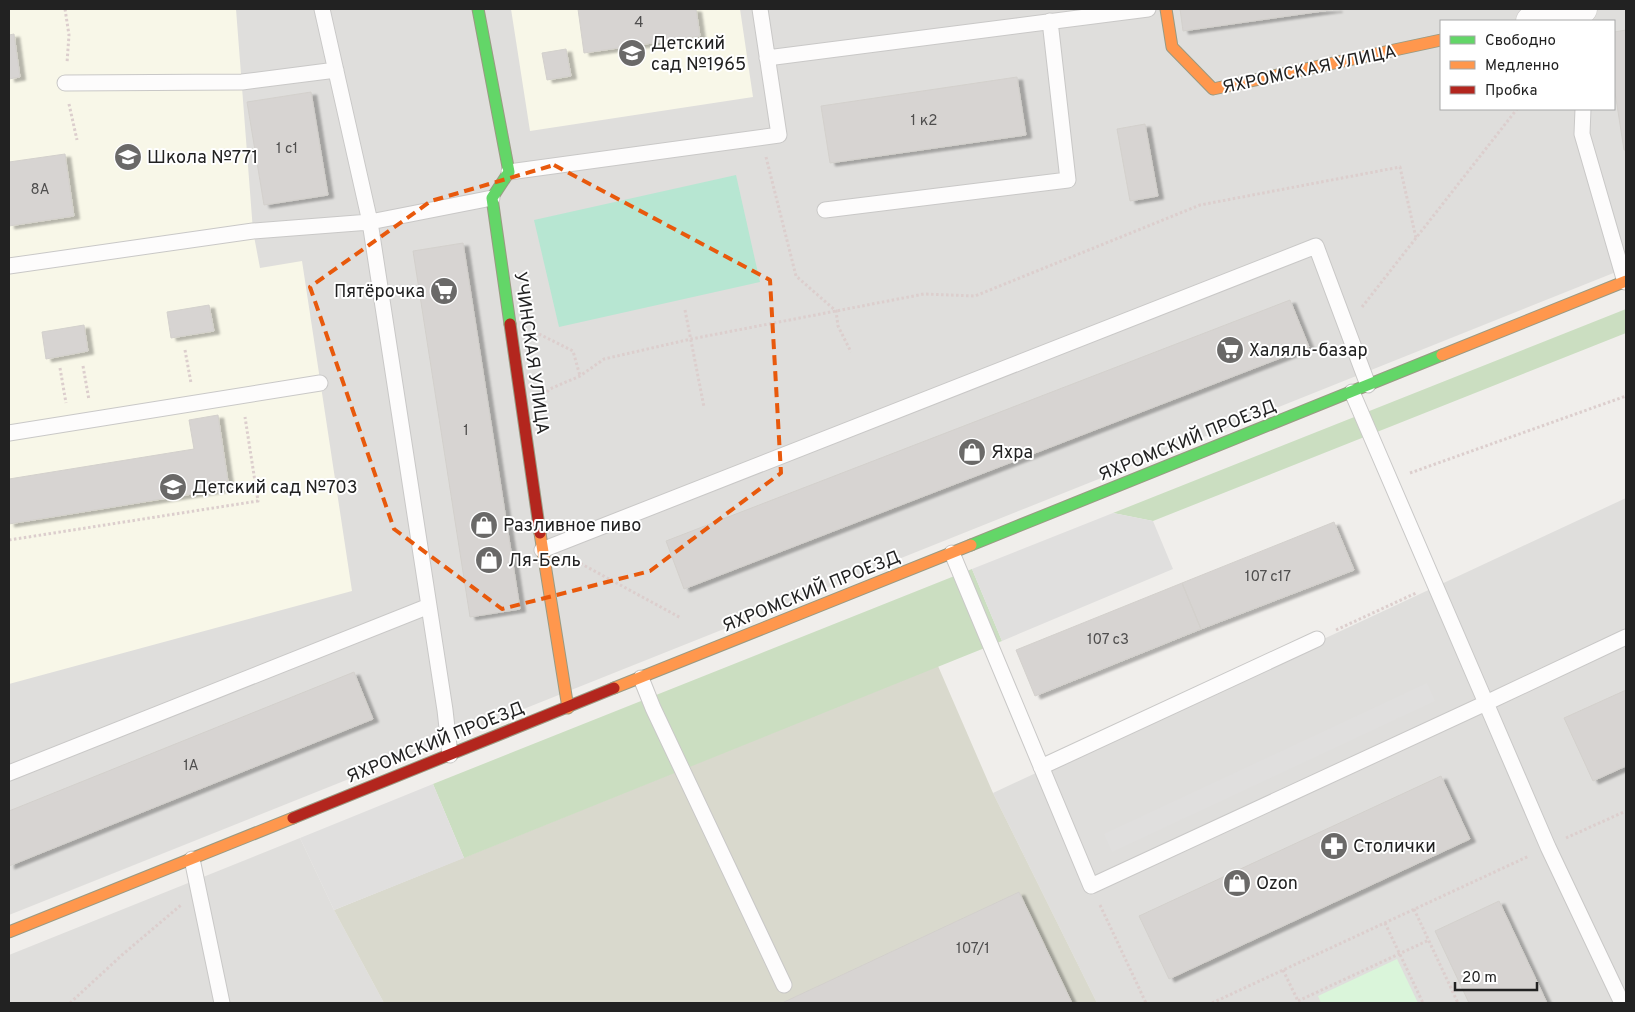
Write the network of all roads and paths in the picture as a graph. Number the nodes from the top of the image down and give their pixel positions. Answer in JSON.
{"nodes":[{"id":1,"x":322,"y":9,"type":"edge"},
{"id":2,"x":478,"y":9,"type":"edge"},
{"id":3,"x":760,"y":9,"type":"edge"},
{"id":4,"x":1148,"y":9,"type":"edge"},
{"id":5,"x":1166,"y":9,"type":"edge"},
{"id":6,"x":1582,"y":13,"type":"edge"},
{"id":7,"x":1536,"y":20,"type":"edge"},
{"id":8,"x":1050,"y":21,"type":"junction"},
{"id":9,"x":1440,"y":40,"type":"edge"},
{"id":10,"x":767,"y":58,"type":"junction"},
{"id":11,"x":336,"y":70,"type":"junction"},
{"id":12,"x":65,"y":83,"type":"dead end"},
{"id":13,"x":1516,"y":110,"type":"edge"},
{"id":14,"x":1582,"y":110,"type":"edge"},
{"id":15,"x":761,"y":137,"type":"junction"},
{"id":16,"x":509,"y":172,"type":"junction"},
{"id":17,"x":492,"y":198,"type":"junction"},
{"id":18,"x":825,"y":210,"type":"dead end"},
{"id":19,"x":370,"y":222,"type":"junction"},
{"id":20,"x":1416,"y":238,"type":"junction"},
{"id":21,"x":9,"y":266,"type":"edge"},
{"id":22,"x":1626,"y":282,"type":"edge"},
{"id":23,"x":685,"y":310,"type":"dead end"},
{"id":24,"x":836,"y":311,"type":"junction"},
{"id":25,"x":1346,"y":327,"type":"junction"},
{"id":26,"x":691,"y":338,"type":"junction"},
{"id":27,"x":185,"y":350,"type":"dead end"},
{"id":28,"x":851,"y":352,"type":"dead end"},
{"id":29,"x":83,"y":366,"type":"dead end"},
{"id":30,"x":60,"y":368,"type":"dead end"},
{"id":31,"x":320,"y":383,"type":"dead end"},
{"id":32,"x":1368,"y":385,"type":"junction"},
{"id":33,"x":1352,"y":392,"type":"junction"},
{"id":34,"x":242,"y":396,"type":"junction"},
{"id":35,"x":1626,"y":396,"type":"edge"},
{"id":36,"x":194,"y":404,"type":"junction"},
{"id":37,"x":704,"y":407,"type":"dead end"},
{"id":38,"x":523,"y":417,"type":"junction"},
{"id":39,"x":92,"y":420,"type":"junction"},
{"id":40,"x":69,"y":424,"type":"junction"},
{"id":41,"x":9,"y":433,"type":"edge"},
{"id":42,"x":1410,"y":473,"type":"dead end"},
{"id":43,"x":9,"y":540,"type":"edge"},
{"id":44,"x":547,"y":548,"type":"junction"},
{"id":45,"x":952,"y":553,"type":"junction"},
{"id":46,"x":1435,"y":584,"type":"junction"},
{"id":47,"x":429,"y":606,"type":"junction"},
{"id":48,"x":680,"y":618,"type":"dead end"},
{"id":49,"x":1626,"y":637,"type":"edge"},
{"id":50,"x":1317,"y":639,"type":"joint"},
{"id":51,"x":641,"y":678,"type":"junction"},
{"id":52,"x":1486,"y":703,"type":"junction"},
{"id":53,"x":568,"y":708,"type":"junction"},
{"id":54,"x":450,"y":755,"type":"junction"},
{"id":55,"x":1042,"y":767,"type":"junction"},
{"id":56,"x":9,"y":773,"type":"edge"},
{"id":57,"x":1626,"y":811,"type":"edge"},
{"id":58,"x":1611,"y":818,"type":"dead end"},
{"id":59,"x":192,"y":859,"type":"junction"},
{"id":60,"x":1487,"y":875,"type":"dead end"},
{"id":61,"x":1091,"y":886,"type":"junction"},
{"id":62,"x":198,"y":890,"type":"junction"},
{"id":63,"x":1414,"y":909,"type":"junction"},
{"id":64,"x":1385,"y":923,"type":"junction"},
{"id":65,"x":9,"y":932,"type":"edge"},
{"id":66,"x":1429,"y":940,"type":"junction"},
{"id":67,"x":1400,"y":954,"type":"junction"},
{"id":68,"x":1283,"y":970,"type":"junction"},
{"id":69,"x":784,"y":985,"type":"dead end"},
{"id":70,"x":1298,"y":1002,"type":"edge"},
{"id":71,"x":70,"y":1003,"type":"edge"},
{"id":72,"x":222,"y":1003,"type":"edge"},
{"id":73,"x":1146,"y":1003,"type":"edge"},
{"id":74,"x":1212,"y":1003,"type":"edge"},
{"id":75,"x":1423,"y":1003,"type":"edge"},
{"id":76,"x":1458,"y":1003,"type":"edge"},
{"id":77,"x":1622,"y":1003,"type":"edge"}],
"edges":[{"from":1,"to":11,"type":"lane"},
{"from":2,"to":16,"type":"street"},
{"from":3,"to":10,"type":"lane"},
{"from":4,"to":8,"type":"lane"},
{"from":5,"to":9,"type":"street","name":"ЯХРОМСКАЯ УЛИЦА"},
{"from":6,"to":7,"type":"street"},
{"from":8,"to":10,"type":"lane"},
{"from":8,"to":18,"type":"lane"},
{"from":10,"to":15,"type":"lane"},
{"from":11,"to":12,"type":"lane"},
{"from":11,"to":19,"type":"lane"},
{"from":13,"to":20,"type":"path"},
{"from":14,"to":22,"type":"lane"},
{"from":15,"to":16,"type":"lane"},
{"from":15,"to":24,"type":"path"},
{"from":16,"to":17,"type":"street"},
{"from":17,"to":19,"type":"lane"},
{"from":17,"to":38,"type":"street","name":"УЧИНСКАЯ УЛИЦА"},
{"from":19,"to":21,"type":"lane"},
{"from":19,"to":47,"type":"lane"},
{"from":20,"to":24,"type":"path"},
{"from":20,"to":25,"type":"path"},
{"from":22,"to":32,"type":"street","name":"ЯХРОМСКИЙ ПРОЕЗД"},
{"from":23,"to":26,"type":"path"},
{"from":24,"to":26,"type":"path"},
{"from":24,"to":28,"type":"path"},
{"from":25,"to":32,"type":"lane"},
{"from":25,"to":44,"type":"lane"},
{"from":26,"to":37,"type":"path"},
{"from":26,"to":38,"type":"path"},
{"from":27,"to":36,"type":"path"},
{"from":29,"to":39,"type":"path"},
{"from":30,"to":40,"type":"path"},
{"from":31,"to":34,"type":"lane"},
{"from":32,"to":33,"type":"street","name":"ЯХРОМСКИЙ ПРОЕЗД"},
{"from":33,"to":45,"type":"street","name":"ЯХРОМСКИЙ ПРОЕЗД"},
{"from":33,"to":46,"type":"lane"},
{"from":34,"to":36,"type":"lane"},
{"from":34,"to":43,"type":"path"},
{"from":35,"to":42,"type":"path"},
{"from":36,"to":39,"type":"lane"},
{"from":38,"to":44,"type":"street","name":"УЧИНСКАЯ УЛИЦА"},
{"from":39,"to":40,"type":"lane"},
{"from":40,"to":41,"type":"lane"},
{"from":44,"to":48,"type":"path"},
{"from":44,"to":53,"type":"street","name":"УЧИНСКАЯ УЛИЦА"},
{"from":45,"to":51,"type":"street","name":"ЯХРОМСКИЙ ПРОЕЗД"},
{"from":45,"to":55,"type":"lane"},
{"from":46,"to":50,"type":"path"},
{"from":46,"to":52,"type":"lane"},
{"from":47,"to":54,"type":"lane"},
{"from":47,"to":56,"type":"lane"},
{"from":49,"to":52,"type":"lane"},
{"from":50,"to":55,"type":"lane"},
{"from":51,"to":53,"type":"street","name":"ЯХРОМСКИЙ ПРОЕЗД"},
{"from":51,"to":69,"type":"lane"},
{"from":52,"to":61,"type":"lane"},
{"from":52,"to":77,"type":"lane"},
{"from":53,"to":54,"type":"street","name":"ЯХРОМСКИЙ ПРОЕЗД"},
{"from":54,"to":59,"type":"street","name":"ЯХРОМСКИЙ ПРОЕЗД"},
{"from":55,"to":61,"type":"lane"},
{"from":57,"to":58,"type":"path"},
{"from":59,"to":62,"type":"lane"},
{"from":59,"to":65,"type":"street","name":"ЯХРОМСКИЙ ПРОЕЗД"},
{"from":60,"to":63,"type":"path"},
{"from":61,"to":73,"type":"path"},
{"from":62,"to":71,"type":"path"},
{"from":62,"to":72,"type":"lane"},
{"from":63,"to":64,"type":"path"},
{"from":63,"to":66,"type":"path"},
{"from":64,"to":67,"type":"path"},
{"from":64,"to":68,"type":"path"},
{"from":66,"to":67,"type":"path"},
{"from":66,"to":76,"type":"path"},
{"from":67,"to":70,"type":"path"},
{"from":67,"to":75,"type":"path"},
{"from":68,"to":70,"type":"path"},
{"from":68,"to":74,"type":"path"}]}
